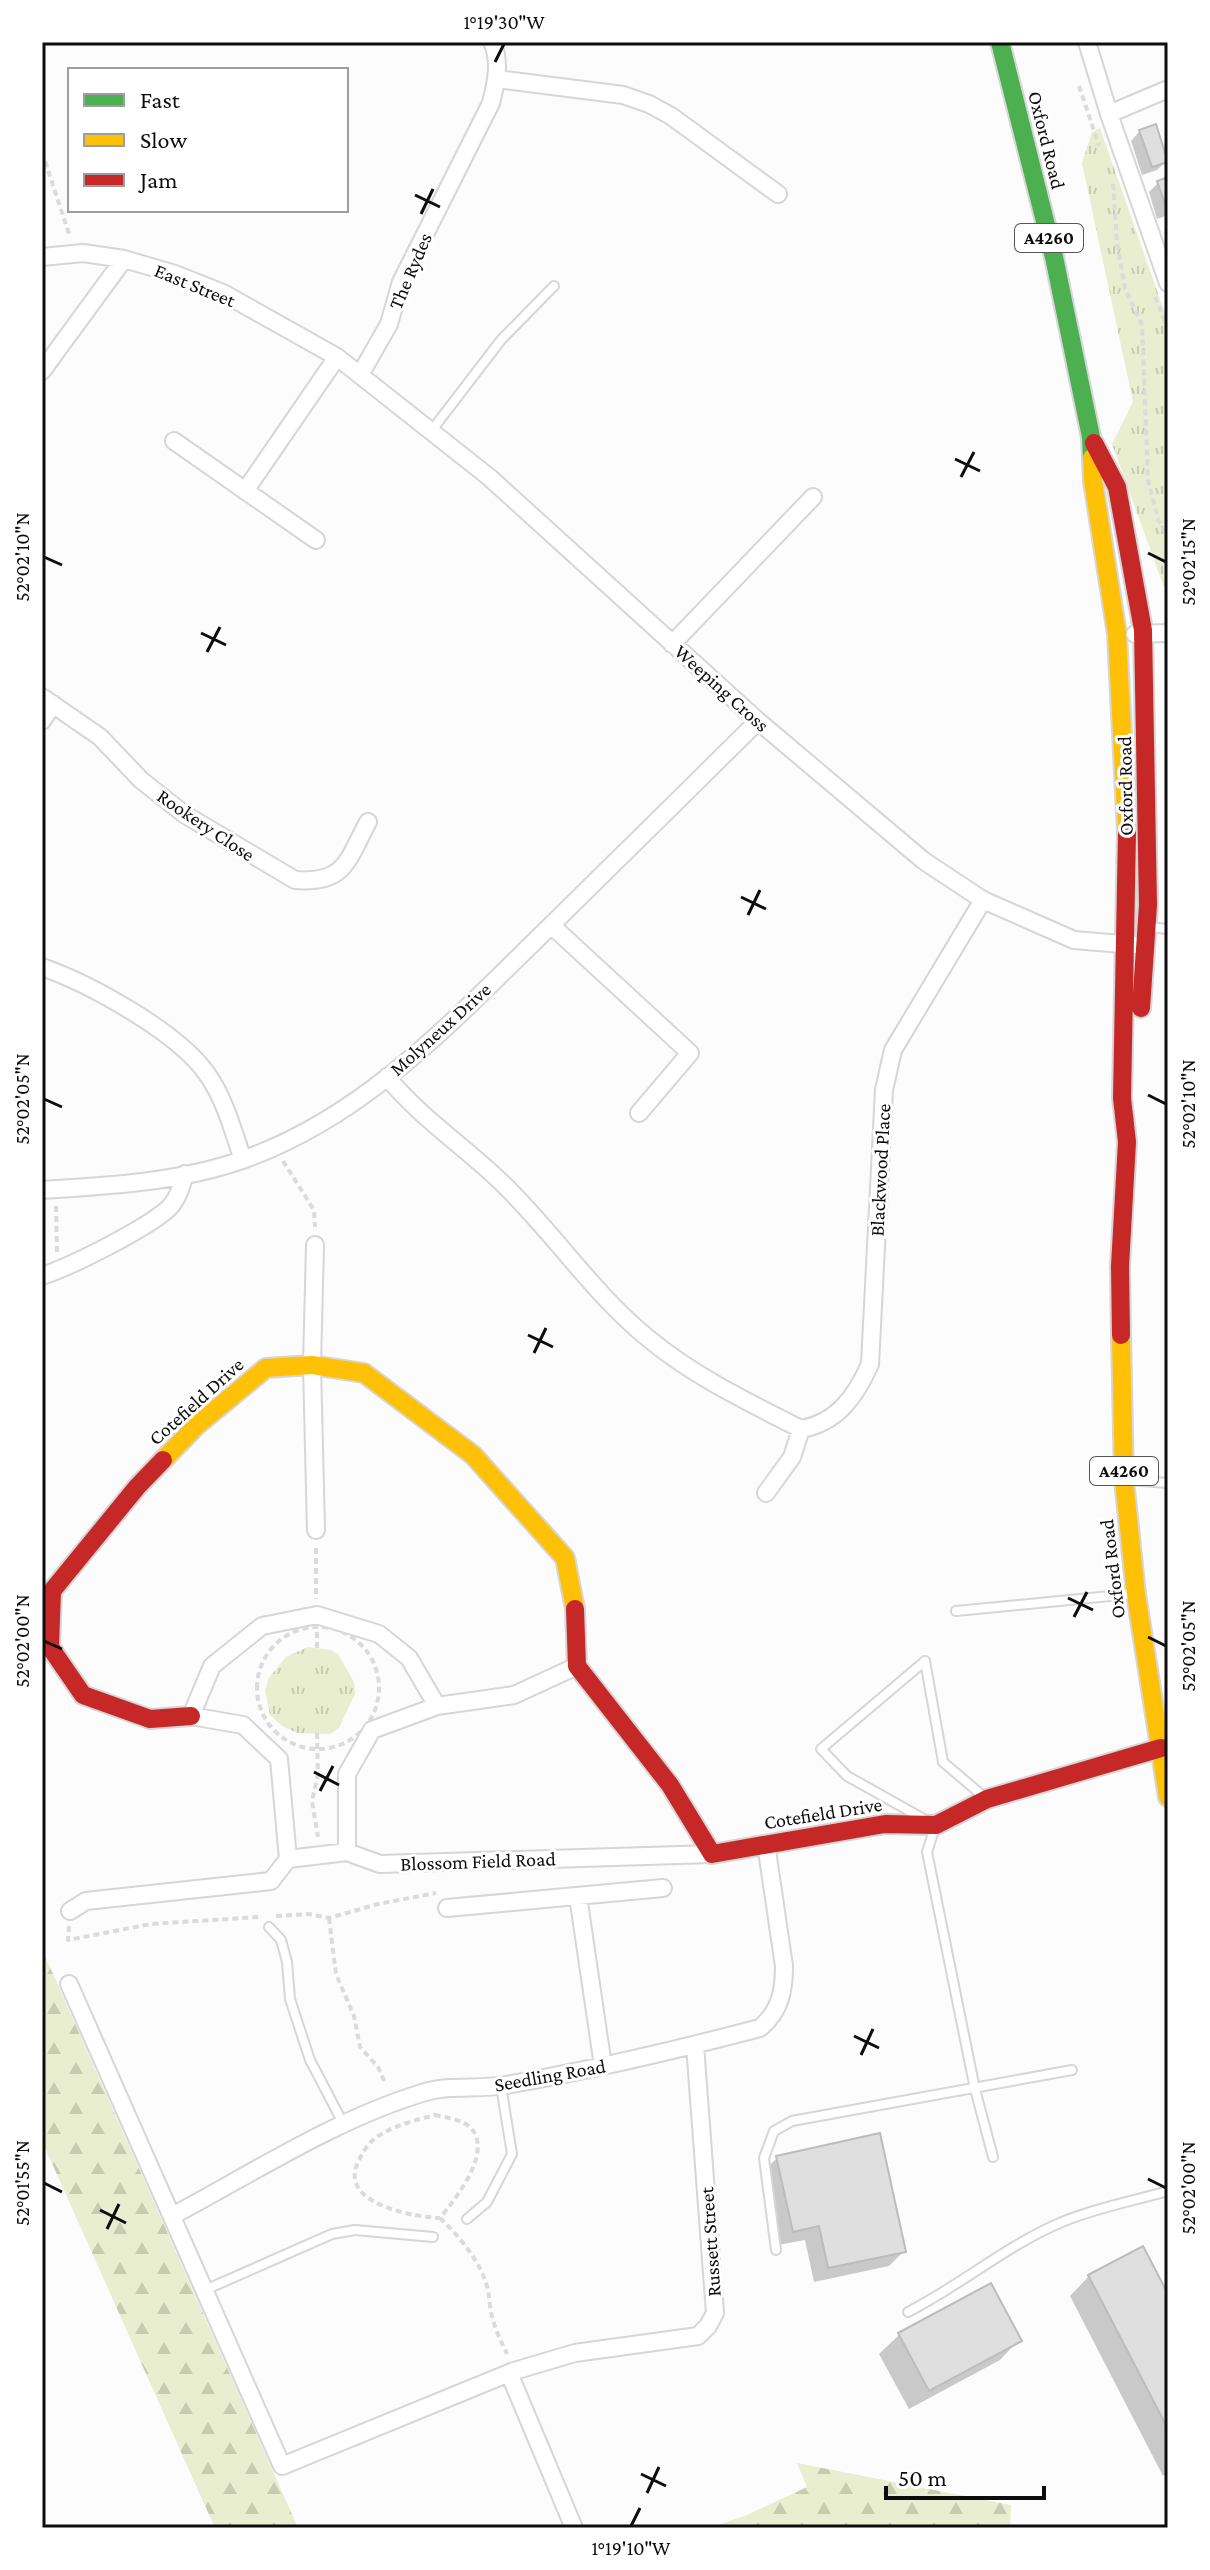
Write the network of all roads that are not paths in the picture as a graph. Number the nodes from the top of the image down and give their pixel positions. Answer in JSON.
{"nodes":[{"id":1,"x":492,"y":42,"type":"edge"},
{"id":2,"x":1000,"y":42,"type":"edge"},
{"id":3,"x":1087,"y":42,"type":"edge"},
{"id":4,"x":497,"y":79,"type":"junction"},
{"id":5,"x":1168,"y":89,"type":"edge"},
{"id":6,"x":1109,"y":114,"type":"junction"},
{"id":7,"x":778,"y":194,"type":"dead end"},
{"id":8,"x":42,"y":257,"type":"edge"},
{"id":9,"x":124,"y":259,"type":"junction"},
{"id":10,"x":1168,"y":283,"type":"edge"},
{"id":11,"x":554,"y":286,"type":"dead end"},
{"id":12,"x":337,"y":357,"type":"junction"},
{"id":13,"x":42,"y":371,"type":"edge"},
{"id":14,"x":360,"y":375,"type":"junction"},
{"id":15,"x":432,"y":430,"type":"junction"},
{"id":16,"x":1091,"y":437,"type":"junction"},
{"id":17,"x":174,"y":441,"type":"dead end"},
{"id":18,"x":245,"y":491,"type":"junction"},
{"id":19,"x":813,"y":497,"type":"dead end"},
{"id":20,"x":316,"y":540,"type":"dead end"},
{"id":21,"x":1168,"y":633,"type":"edge"},
{"id":22,"x":1117,"y":634,"type":"junction"},
{"id":23,"x":1143,"y":634,"type":"junction"},
{"id":24,"x":672,"y":644,"type":"junction"},
{"id":25,"x":47,"y":700,"type":"edge"},
{"id":26,"x":42,"y":721,"type":"edge"},
{"id":27,"x":758,"y":721,"type":"junction"},
{"id":28,"x":368,"y":822,"type":"dead end"},
{"id":29,"x":983,"y":900,"type":"junction"},
{"id":30,"x":1124,"y":924,"type":"junction"},
{"id":31,"x":551,"y":925,"type":"junction"},
{"id":32,"x":1168,"y":929,"type":"edge"},
{"id":33,"x":1146,"y":936,"type":"junction"},
{"id":34,"x":1124,"y":944,"type":"junction"},
{"id":35,"x":42,"y":967,"type":"edge"},
{"id":36,"x":387,"y":1077,"type":"junction"},
{"id":37,"x":639,"y":1113,"type":"dead end"},
{"id":38,"x":1127,"y":1142,"type":"junction"},
{"id":39,"x":243,"y":1160,"type":"junction"},
{"id":40,"x":185,"y":1174,"type":"junction"},
{"id":41,"x":49,"y":1189,"type":"edge"},
{"id":42,"x":315,"y":1245,"type":"road end"},
{"id":43,"x":50,"y":1274,"type":"edge"},
{"id":44,"x":312,"y":1365,"type":"junction"},
{"id":45,"x":801,"y":1429,"type":"junction"},
{"id":46,"x":1124,"y":1480,"type":"junction"},
{"id":47,"x":1168,"y":1483,"type":"edge"},
{"id":48,"x":766,"y":1493,"type":"dead end"},
{"id":49,"x":316,"y":1530,"type":"road end"},
{"id":50,"x":1136,"y":1594,"type":"junction"},
{"id":51,"x":956,"y":1611,"type":"dead end"},
{"id":52,"x":577,"y":1666,"type":"junction"},
{"id":53,"x":437,"y":1706,"type":"junction"},
{"id":54,"x":191,"y":1716,"type":"junction"},
{"id":55,"x":1161,"y":1748,"type":"junction"},
{"id":56,"x":1168,"y":1797,"type":"edge"},
{"id":57,"x":987,"y":1799,"type":"junction"},
{"id":58,"x":936,"y":1825,"type":"junction"},
{"id":59,"x":766,"y":1844,"type":"junction"},
{"id":60,"x":347,"y":1852,"type":"junction"},
{"id":61,"x":712,"y":1854,"type":"junction"},
{"id":62,"x":288,"y":1859,"type":"junction"},
{"id":63,"x":663,"y":1888,"type":"dead end"},
{"id":64,"x":578,"y":1896,"type":"junction"},
{"id":65,"x":447,"y":1908,"type":"road end"},
{"id":66,"x":70,"y":1911,"type":"road end"},
{"id":67,"x":269,"y":1927,"type":"dead end"},
{"id":68,"x":69,"y":1984,"type":"dead end"},
{"id":69,"x":695,"y":2045,"type":"junction"},
{"id":70,"x":603,"y":2066,"type":"junction"},
{"id":71,"x":1072,"y":2070,"type":"dead end"},
{"id":72,"x":501,"y":2086,"type":"junction"},
{"id":73,"x":975,"y":2089,"type":"junction"},
{"id":74,"x":344,"y":2125,"type":"junction"},
{"id":75,"x":993,"y":2157,"type":"dead end"},
{"id":76,"x":1168,"y":2191,"type":"edge"},
{"id":77,"x":172,"y":2216,"type":"junction"},
{"id":78,"x":467,"y":2219,"type":"dead end"},
{"id":79,"x":433,"y":2237,"type":"dead end"},
{"id":80,"x":776,"y":2250,"type":"dead end"},
{"id":81,"x":205,"y":2290,"type":"junction"},
{"id":82,"x":908,"y":2312,"type":"dead end"},
{"id":83,"x":512,"y":2372,"type":"junction"},
{"id":84,"x":574,"y":2528,"type":"edge"}],
"edges":[{"from":1,"to":4,"type":"street","name":"The Rydes"},
{"from":2,"to":16,"type":"main road","name":"Oxford Road","number":"A4260"},
{"from":3,"to":6,"type":"street"},
{"from":4,"to":7,"type":"street"},
{"from":4,"to":14,"type":"street","name":"The Rydes"},
{"from":5,"to":6,"type":"street"},
{"from":6,"to":10,"type":"street"},
{"from":8,"to":9,"type":"street","name":"East Street"},
{"from":9,"to":12,"type":"street","name":"East Street"},
{"from":9,"to":13,"type":"street"},
{"from":11,"to":15,"type":"lane"},
{"from":12,"to":14,"type":"street","name":"Weeping Cross"},
{"from":12,"to":18,"type":"street"},
{"from":14,"to":15,"type":"street","name":"Weeping Cross"},
{"from":15,"to":24,"type":"street","name":"Weeping Cross"},
{"from":16,"to":22,"type":"main road","name":"Oxford Road","number":"A4260"},
{"from":16,"to":23,"type":"main road","name":"Oxford Road","number":"A4260"},
{"from":17,"to":18,"type":"street"},
{"from":18,"to":20,"type":"street"},
{"from":19,"to":24,"type":"street"},
{"from":21,"to":23,"type":"street"},
{"from":22,"to":23,"type":"street"},
{"from":22,"to":30,"type":"main road","name":"Oxford Road","number":"A4260"},
{"from":23,"to":33,"type":"main road","name":"Oxford Road","number":"A4260"},
{"from":24,"to":27,"type":"street","name":"Weeping Cross"},
{"from":25,"to":26,"type":"street"},
{"from":25,"to":28,"type":"street","name":"Rookery Close"},
{"from":27,"to":29,"type":"street","name":"Weeping Cross"},
{"from":27,"to":31,"type":"street","name":"Molyneux Drive"},
{"from":29,"to":34,"type":"street","name":"Weeping Cross"},
{"from":29,"to":45,"type":"street","name":"Blackwood Place"},
{"from":30,"to":33,"type":"lane"},
{"from":30,"to":34,"type":"main road","name":"Oxford Road","number":"A4260"},
{"from":31,"to":36,"type":"street","name":"Molyneux Drive"},
{"from":31,"to":37,"type":"street"},
{"from":32,"to":33,"type":"lane"},
{"from":33,"to":34,"type":"street","name":"Weeping Cross"},
{"from":33,"to":38,"type":"main road","name":"Oxford Road","number":"A4260"},
{"from":34,"to":38,"type":"main road","name":"Oxford Road","number":"A4260"},
{"from":35,"to":39,"type":"street"},
{"from":36,"to":39,"type":"street","name":"Molyneux Drive"},
{"from":36,"to":45,"type":"street"},
{"from":38,"to":46,"type":"main road","name":"Oxford Road","number":"A4260"},
{"from":39,"to":40,"type":"street","name":"Molyneux Drive"},
{"from":40,"to":41,"type":"street","name":"Molyneux Drive"},
{"from":40,"to":43,"type":"street"},
{"from":42,"to":44,"type":"street"},
{"from":44,"to":49,"type":"street"},
{"from":44,"to":52,"type":"main road","name":"Cotefield Drive"},
{"from":44,"to":54,"type":"main road","name":"Cotefield Drive"},
{"from":45,"to":48,"type":"street"},
{"from":46,"to":47,"type":"lane"},
{"from":46,"to":50,"type":"main road","name":"Oxford Road","number":"A4260"},
{"from":50,"to":51,"type":"lane"},
{"from":50,"to":55,"type":"main road","name":"Oxford Road","number":"A4260"},
{"from":52,"to":53,"type":"street"},
{"from":52,"to":61,"type":"main road"},
{"from":53,"to":54,"type":"street"},
{"from":53,"to":60,"type":"street"},
{"from":54,"to":62,"type":"street","name":"Cotefield Drive"},
{"from":55,"to":56,"type":"main road","name":"Oxford Road","number":"A4260"},
{"from":55,"to":57,"type":"main road","name":"Cotefield Drive"},
{"from":57,"to":58,"type":"main road","name":"Cotefield Drive"},
{"from":57,"to":58,"type":"lane"},
{"from":58,"to":59,"type":"main road","name":"Cotefield Drive"},
{"from":58,"to":73,"type":"lane"},
{"from":59,"to":61,"type":"main road","name":"Cotefield Drive"},
{"from":59,"to":69,"type":"street","name":"Seedling Road"},
{"from":60,"to":61,"type":"street","name":"Blossom Field Road"},
{"from":60,"to":62,"type":"street","name":"Blossom Field Road"},
{"from":62,"to":66,"type":"street"},
{"from":63,"to":64,"type":"street"},
{"from":64,"to":65,"type":"street"},
{"from":64,"to":70,"type":"street"},
{"from":67,"to":74,"type":"lane"},
{"from":68,"to":77,"type":"street"},
{"from":69,"to":70,"type":"street","name":"Seedling Road"},
{"from":69,"to":83,"type":"street","name":"Russett Street"},
{"from":70,"to":72,"type":"street","name":"Seedling Road"},
{"from":71,"to":73,"type":"lane"},
{"from":72,"to":74,"type":"street","name":"Seedling Road"},
{"from":72,"to":78,"type":"lane"},
{"from":73,"to":75,"type":"lane"},
{"from":73,"to":80,"type":"lane"},
{"from":74,"to":77,"type":"street","name":"Seedling Road"},
{"from":76,"to":82,"type":"lane"},
{"from":77,"to":81,"type":"street"},
{"from":79,"to":81,"type":"lane"},
{"from":81,"to":83,"type":"street","name":"Russett Street"},
{"from":83,"to":84,"type":"street"}]}
